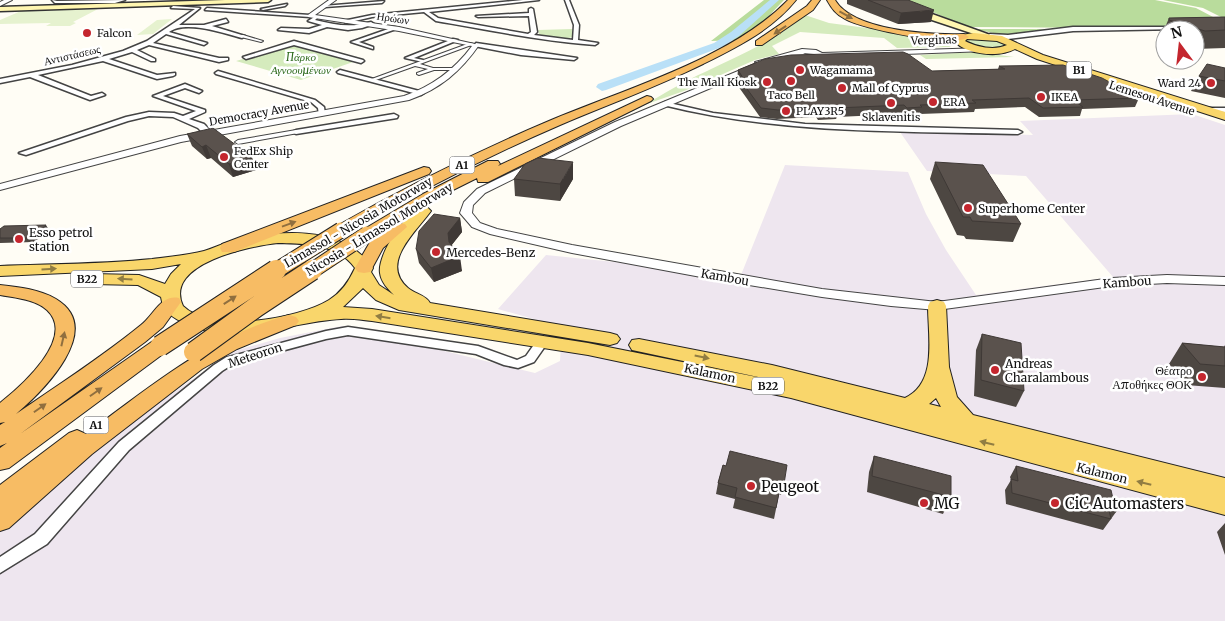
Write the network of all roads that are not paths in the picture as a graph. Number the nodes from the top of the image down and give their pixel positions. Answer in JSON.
{"nodes":[{"id":1,"x":9,"y":0,"type":"edge"},
{"id":2,"x":54,"y":0,"type":"edge"},
{"id":3,"x":123,"y":0,"type":"edge"},
{"id":4,"x":268,"y":0,"type":"edge"},
{"id":5,"x":332,"y":0,"type":"edge"},
{"id":6,"x":537,"y":0,"type":"edge"},
{"id":7,"x":567,"y":0,"type":"edge"},
{"id":8,"x":792,"y":0,"type":"edge"},
{"id":9,"x":816,"y":0,"type":"edge"},
{"id":10,"x":831,"y":0,"type":"edge"},
{"id":11,"x":888,"y":0,"type":"edge"},
{"id":12,"x":893,"y":0,"type":"edge"},
{"id":13,"x":528,"y":1,"type":"edge"},
{"id":14,"x":382,"y":2,"type":"dead end"},
{"id":15,"x":486,"y":2,"type":"edge"},
{"id":16,"x":0,"y":4,"type":"edge"},
{"id":17,"x":285,"y":4,"type":"dead end"},
{"id":18,"x":325,"y":6,"type":"junction"},
{"id":19,"x":173,"y":7,"type":"dead end"},
{"id":20,"x":0,"y":9,"type":"edge"},
{"id":21,"x":198,"y":9,"type":"junction"},
{"id":22,"x":425,"y":11,"type":"junction"},
{"id":23,"x":256,"y":12,"type":"junction"},
{"id":24,"x":532,"y":14,"type":"junction"},
{"id":25,"x":478,"y":16,"type":"dead end"},
{"id":26,"x":313,"y":17,"type":"junction"},
{"id":27,"x":226,"y":21,"type":"dead end"},
{"id":28,"x":346,"y":21,"type":"junction"},
{"id":29,"x":371,"y":24,"type":"junction"},
{"id":30,"x":328,"y":25,"type":"junction"},
{"id":31,"x":172,"y":26,"type":"junction"},
{"id":32,"x":204,"y":27,"type":"junction"},
{"id":33,"x":396,"y":28,"type":"junction"},
{"id":34,"x":1155,"y":29,"type":"edge"},
{"id":35,"x":281,"y":30,"type":"dead end"},
{"id":36,"x":163,"y":32,"type":"junction"},
{"id":37,"x":1031,"y":34,"type":"junction"},
{"id":38,"x":242,"y":36,"type":"joint"},
{"id":39,"x":529,"y":36,"type":"junction"},
{"id":40,"x":990,"y":36,"type":"junction"},
{"id":41,"x":964,"y":39,"type":"junction"},
{"id":42,"x":455,"y":40,"type":"junction"},
{"id":43,"x":261,"y":41,"type":"dead end"},
{"id":44,"x":575,"y":41,"type":"junction"},
{"id":45,"x":148,"y":43,"type":"junction"},
{"id":46,"x":204,"y":43,"type":"dead end"},
{"id":47,"x":595,"y":43,"type":"dead end"},
{"id":48,"x":1011,"y":43,"type":"junction"},
{"id":49,"x":474,"y":44,"type":"junction"},
{"id":50,"x":371,"y":48,"type":"dead end"},
{"id":51,"x":133,"y":50,"type":"junction"},
{"id":52,"x":991,"y":50,"type":"junction"},
{"id":53,"x":818,"y":53,"type":"junction"},
{"id":54,"x":246,"y":57,"type":"dead end"},
{"id":55,"x":574,"y":58,"type":"dead end"},
{"id":56,"x":102,"y":59,"type":"junction"},
{"id":57,"x":226,"y":59,"type":"dead end"},
{"id":58,"x":153,"y":60,"type":"dead end"},
{"id":59,"x":361,"y":61,"type":"dead end"},
{"id":60,"x":419,"y":63,"type":"junction"},
{"id":61,"x":433,"y":69,"type":"junction"},
{"id":62,"x":455,"y":69,"type":"junction"},
{"id":63,"x":340,"y":72,"type":"dead end"},
{"id":64,"x":218,"y":73,"type":"dead end"},
{"id":65,"x":31,"y":74,"type":"junction"},
{"id":66,"x":173,"y":74,"type":"dead end"},
{"id":67,"x":419,"y":74,"type":"dead end"},
{"id":68,"x":679,"y":76,"type":"junction"},
{"id":69,"x":371,"y":80,"type":"junction"},
{"id":70,"x":0,"y":82,"type":"edge"},
{"id":71,"x":171,"y":91,"type":"junction"},
{"id":72,"x":421,"y":93,"type":"junction"},
{"id":73,"x":102,"y":96,"type":"dead end"},
{"id":74,"x":186,"y":96,"type":"junction"},
{"id":75,"x":172,"y":101,"type":"junction"},
{"id":76,"x":665,"y":104,"type":"junction"},
{"id":77,"x":364,"y":107,"type":"junction"},
{"id":78,"x":1204,"y":110,"type":"junction"},
{"id":79,"x":1225,"y":110,"type":"edge"},
{"id":80,"x":118,"y":112,"type":"dead end"},
{"id":81,"x":321,"y":114,"type":"junction"},
{"id":82,"x":394,"y":116,"type":"dead end"},
{"id":83,"x":1225,"y":116,"type":"edge"},
{"id":84,"x":184,"y":118,"type":"junction"},
{"id":85,"x":126,"y":119,"type":"junction"},
{"id":86,"x":371,"y":120,"type":"junction"},
{"id":87,"x":1225,"y":121,"type":"edge"},
{"id":88,"x":296,"y":132,"type":"joint"},
{"id":89,"x":1018,"y":132,"type":"dead end"},
{"id":90,"x":208,"y":133,"type":"junction"},
{"id":91,"x":238,"y":142,"type":"dead end"},
{"id":92,"x":23,"y":153,"type":"dead end"},
{"id":93,"x":0,"y":187,"type":"edge"},
{"id":94,"x":422,"y":211,"type":"junction"},
{"id":95,"x":221,"y":250,"type":"junction"},
{"id":96,"x":0,"y":271,"type":"edge"},
{"id":97,"x":363,"y":271,"type":"junction"},
{"id":98,"x":1225,"y":281,"type":"edge"},
{"id":99,"x":0,"y":284,"type":"edge"},
{"id":100,"x":0,"y":290,"type":"edge"},
{"id":101,"x":171,"y":298,"type":"junction"},
{"id":102,"x":937,"y":306,"type":"junction"},
{"id":103,"x":448,"y":313,"type":"junction"},
{"id":104,"x":296,"y":320,"type":"junction"},
{"id":105,"x":542,"y":342,"type":"junction"},
{"id":106,"x":939,"y":367,"type":"junction"},
{"id":107,"x":905,"y":406,"type":"junction"},
{"id":108,"x":0,"y":415,"type":"edge"},
{"id":109,"x":967,"y":423,"type":"junction"},
{"id":110,"x":0,"y":437,"type":"edge"},
{"id":111,"x":0,"y":461,"type":"edge"},
{"id":112,"x":1225,"y":488,"type":"edge"},
{"id":113,"x":0,"y":500,"type":"edge"},
{"id":114,"x":1225,"y":504,"type":"edge"},
{"id":115,"x":0,"y":520,"type":"edge"},
{"id":116,"x":0,"y":566,"type":"edge"}],
"edges":[{"from":1,"to":16,"type":"street"},
{"from":2,"to":3,"type":"street"},
{"from":4,"to":20,"type":"main road"},
{"from":5,"to":18,"type":"street"},
{"from":6,"to":13,"type":"street"},
{"from":7,"to":44,"type":"street"},
{"from":8,"to":68,"type":"highway","name":"Limassol - Nicosia Motorway","number":"A1"},
{"from":9,"to":68,"type":"highway","name":"Nicosia - Limassol Motorway","number":"A1","one_way":true},
{"from":10,"to":41,"type":"highway","one_way":true},
{"from":11,"to":41,"type":"main road"},
{"from":12,"to":40,"type":"main road"},
{"from":13,"to":15,"type":"street"},
{"from":13,"to":24,"type":"street"},
{"from":14,"to":18,"type":"street"},
{"from":15,"to":22,"type":"street"},
{"from":17,"to":23,"type":"street"},
{"from":18,"to":26,"type":"street"},
{"from":19,"to":21,"type":"street"},
{"from":21,"to":23,"type":"street","name":"Ηρώων"},
{"from":21,"to":31,"type":"street","name":"Αντιστάσεως"},
{"from":22,"to":28,"type":"street"},
{"from":22,"to":39,"type":"street"},
{"from":23,"to":26,"type":"street","name":"Ηρώων"},
{"from":24,"to":25,"type":"street"},
{"from":24,"to":39,"type":"street"},
{"from":26,"to":28,"type":"street","name":"Ηρώων"},
{"from":26,"to":30,"type":"street"},
{"from":27,"to":32,"type":"street"},
{"from":28,"to":29,"type":"street","name":"Ηρώων"},
{"from":29,"to":30,"type":"street"},
{"from":29,"to":33,"type":"street","name":"Ηρώων"},
{"from":30,"to":35,"type":"street"},
{"from":31,"to":32,"type":"street"},
{"from":31,"to":36,"type":"street","name":"Αντιστάσεως"},
{"from":32,"to":38,"type":"street"},
{"from":33,"to":42,"type":"street","name":"Ηρώων"},
{"from":33,"to":50,"type":"street"},
{"from":34,"to":37,"type":"street"},
{"from":36,"to":45,"type":"street","name":"Αντιστάσεως"},
{"from":36,"to":46,"type":"street"},
{"from":37,"to":40,"type":"street"},
{"from":37,"to":48,"type":"street"},
{"from":38,"to":43,"type":"street"},
{"from":39,"to":44,"type":"street"},
{"from":40,"to":41,"type":"main road","number":"B1"},
{"from":40,"to":48,"type":"main road","number":"B1"},
{"from":41,"to":52,"type":"main road","number":"B1"},
{"from":41,"to":53,"type":"street","name":"Verginas"},
{"from":42,"to":49,"type":"street","name":"Ηρώων"},
{"from":42,"to":60,"type":"street"},
{"from":44,"to":47,"type":"street"},
{"from":45,"to":51,"type":"street","name":"Αντιστάσεως"},
{"from":45,"to":57,"type":"street"},
{"from":48,"to":52,"type":"main road","number":"B1"},
{"from":48,"to":78,"type":"main road","name":"Lemesou Avenue","number":"B1"},
{"from":49,"to":55,"type":"street","name":"Ηρώων"},
{"from":49,"to":60,"type":"street"},
{"from":49,"to":62,"type":"street","name":"Democracy Avenue"},
{"from":51,"to":56,"type":"street","name":"Αντιστάσεως"},
{"from":51,"to":58,"type":"street"},
{"from":52,"to":53,"type":"street","name":"Verginas"},
{"from":52,"to":87,"type":"main road","name":"Lemesou Avenue","number":"B1"},
{"from":53,"to":76,"type":"street","name":"Kambou"},
{"from":54,"to":59,"type":"street"},
{"from":56,"to":65,"type":"street","name":"Αντιστάσεως"},
{"from":56,"to":66,"type":"street"},
{"from":60,"to":61,"type":"street"},
{"from":60,"to":69,"type":"street"},
{"from":61,"to":62,"type":"street"},
{"from":61,"to":67,"type":"street"},
{"from":62,"to":72,"type":"street","name":"Democracy Avenue"},
{"from":63,"to":69,"type":"street"},
{"from":64,"to":81,"type":"street"},
{"from":65,"to":70,"type":"street","name":"Αντιστάσεως"},
{"from":65,"to":73,"type":"street"},
{"from":68,"to":94,"type":"highway"},
{"from":95,"to":68,"type":"highway","one_way":true},
{"from":111,"to":68,"type":"highway","name":"Limassol - Nicosia Motorway","number":"A1","one_way":true,"bridge":true},
{"from":68,"to":113,"type":"highway","name":"Nicosia - Limassol Motorway","number":"A1","bridge":true},
{"from":69,"to":72,"type":"street"},
{"from":71,"to":74,"type":"street"},
{"from":71,"to":74,"type":"street"},
{"from":71,"to":75,"type":"street"},
{"from":72,"to":77,"type":"street","name":"Democracy Avenue"},
{"from":74,"to":75,"type":"street"},
{"from":75,"to":84,"type":"street"},
{"from":76,"to":89,"type":"street"},
{"from":76,"to":102,"type":"street","name":"Kambou"},
{"from":77,"to":81,"type":"street","name":"Democracy Avenue"},
{"from":77,"to":86,"type":"street"},
{"from":78,"to":79,"type":"street"},
{"from":78,"to":83,"type":"main road","name":"Lemesou Avenue","number":"B1"},
{"from":80,"to":85,"type":"street"},
{"from":81,"to":90,"type":"street","name":"Democracy Avenue"},
{"from":82,"to":86,"type":"street"},
{"from":84,"to":85,"type":"street"},
{"from":84,"to":90,"type":"street"},
{"from":85,"to":92,"type":"street"},
{"from":86,"to":88,"type":"street"},
{"from":88,"to":91,"type":"street"},
{"from":90,"to":93,"type":"street","name":"Democracy Avenue"},
{"from":94,"to":97,"type":"highway"},
{"from":94,"to":103,"type":"main road"},
{"from":96,"to":95,"type":"main road","number":"B22","one_way":true},
{"from":95,"to":97,"type":"main road","number":"B22"},
{"from":95,"to":101,"type":"main road","number":"B22"},
{"from":97,"to":103,"type":"main road","name":"Kalamon","number":"B22"},
{"from":97,"to":104,"type":"main road","number":"B22"},
{"from":98,"to":102,"type":"street","name":"Kambou"},
{"from":101,"to":99,"type":"main road","number":"B22","one_way":true},
{"from":108,"to":100,"type":"highway","one_way":true},
{"from":101,"to":104,"type":"main road","number":"B22"},
{"from":110,"to":101,"type":"highway","one_way":true},
{"from":102,"to":106,"type":"main road"},
{"from":103,"to":107,"type":"main road","name":"Kalamon","number":"B22","one_way":true},
{"from":105,"to":104,"type":"main road","name":"Kalamon","number":"B22","one_way":true},
{"from":104,"to":115,"type":"highway"},
{"from":114,"to":105,"type":"main road","name":"Kalamon","number":"B22","one_way":true},
{"from":105,"to":116,"type":"street","name":"Meteoron"},
{"from":106,"to":107,"type":"main road"},
{"from":106,"to":109,"type":"main road"},
{"from":107,"to":109,"type":"main road","name":"Kalamon","number":"B22"},
{"from":109,"to":112,"type":"main road","name":"Kalamon","number":"B22"}]}
